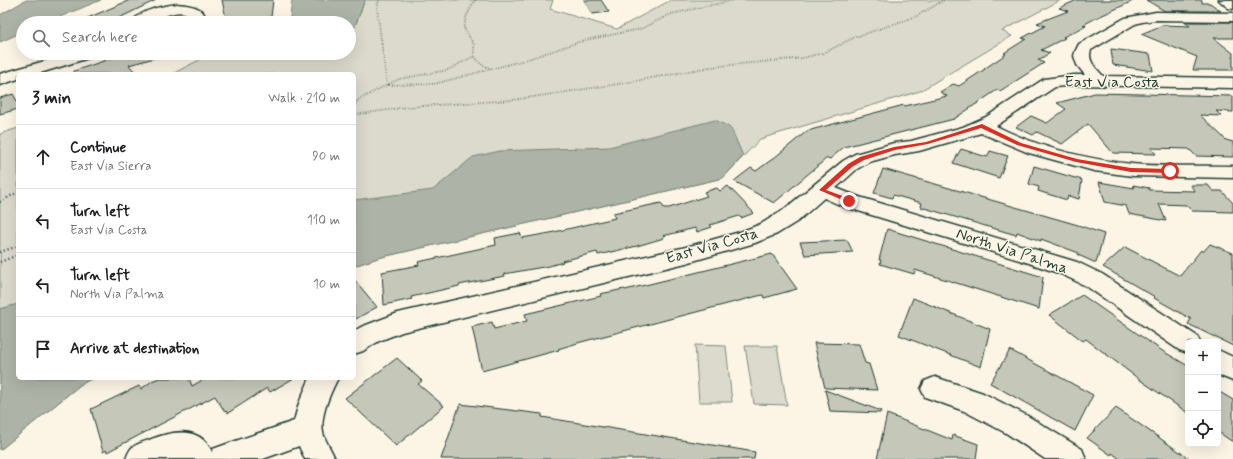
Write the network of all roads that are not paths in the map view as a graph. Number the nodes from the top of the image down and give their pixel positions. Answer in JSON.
{"nodes":[{"id":1,"x":1226,"y":0,"type":"edge"},
{"id":2,"x":1233,"y":5,"type":"edge"},
{"id":3,"x":149,"y":16,"type":"edge"},
{"id":4,"x":198,"y":16,"type":"edge"},
{"id":5,"x":1233,"y":17,"type":"edge"},
{"id":6,"x":66,"y":60,"type":"edge"},
{"id":7,"x":26,"y":72,"type":"edge"},
{"id":8,"x":16,"y":75,"type":"edge"},
{"id":9,"x":0,"y":80,"type":"edge"},
{"id":10,"x":1099,"y":81,"type":"junction"},
{"id":11,"x":1233,"y":83,"type":"edge"},
{"id":12,"x":982,"y":126,"type":"junction"},
{"id":13,"x":1233,"y":172,"type":"edge"},
{"id":14,"x":822,"y":190,"type":"junction"},
{"id":15,"x":1185,"y":341,"type":"edge"},
{"id":16,"x":356,"y":343,"type":"edge"},
{"id":17,"x":1221,"y":363,"type":"edge"},
{"id":18,"x":1233,"y":370,"type":"edge"},
{"id":19,"x":323,"y":380,"type":"edge"},
{"id":20,"x":935,"y":389,"type":"dead end"},
{"id":21,"x":308,"y":430,"type":"junction"},
{"id":22,"x":141,"y":459,"type":"edge"},
{"id":23,"x":200,"y":459,"type":"edge"},
{"id":24,"x":224,"y":459,"type":"edge"},
{"id":25,"x":320,"y":459,"type":"edge"},
{"id":26,"x":1071,"y":459,"type":"edge"}],
"edges":[{"from":1,"to":2,"type":"street"},
{"from":3,"to":4,"type":"street"},
{"from":5,"to":10,"type":"street"},
{"from":6,"to":7,"type":"street"},
{"from":8,"to":9,"type":"street"},
{"from":10,"to":11,"type":"street","name":"East Via Costa"},
{"from":10,"to":12,"type":"street","name":"East Via Costa"},
{"from":12,"to":13,"type":"street"},
{"from":12,"to":14,"type":"street","name":"East Via Costa"},
{"from":14,"to":15,"type":"street","name":"North Via Palma"},
{"from":14,"to":16,"type":"street","name":"East Via Costa"},
{"from":17,"to":18,"type":"street"},
{"from":19,"to":21,"type":"street"},
{"from":20,"to":26,"type":"street"},
{"from":21,"to":24,"type":"street"},
{"from":21,"to":25,"type":"street"},
{"from":22,"to":23,"type":"street"}]}
